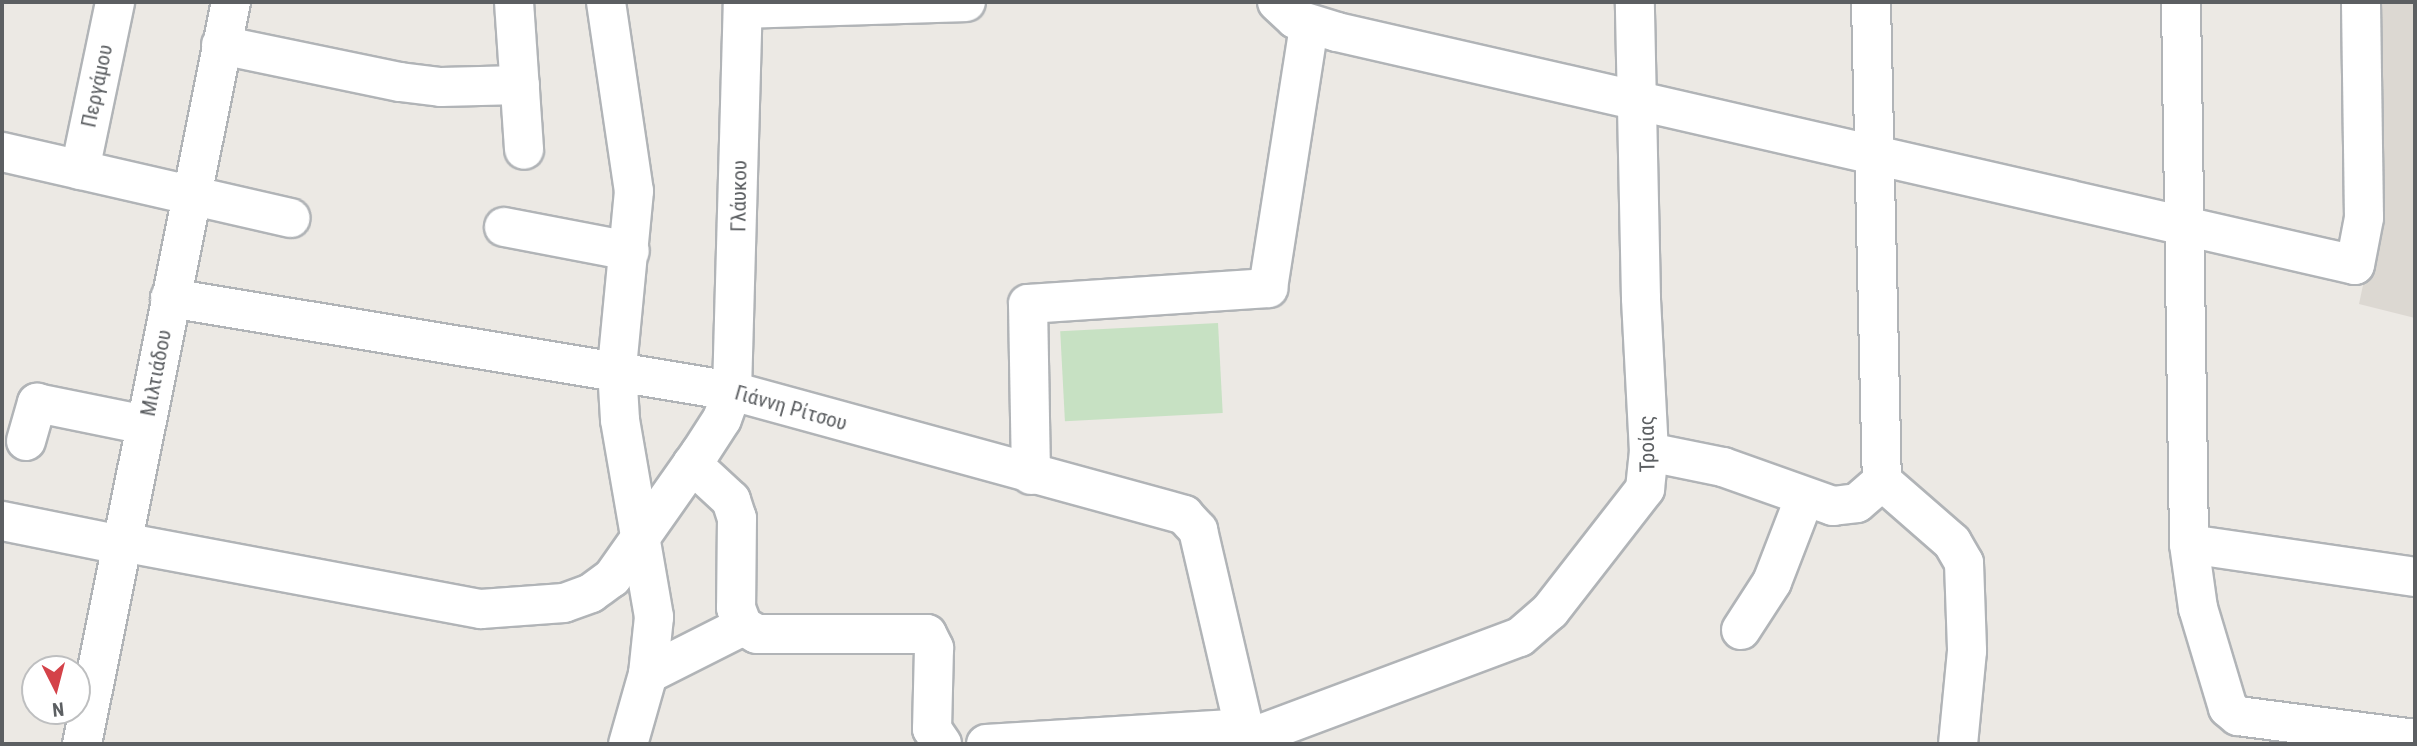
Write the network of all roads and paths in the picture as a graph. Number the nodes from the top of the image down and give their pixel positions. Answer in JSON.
{"nodes":[{"id":1,"x":115,"y":2,"type":"edge"},
{"id":2,"x":231,"y":2,"type":"edge"},
{"id":3,"x":513,"y":2,"type":"edge"},
{"id":4,"x":606,"y":2,"type":"edge"},
{"id":5,"x":966,"y":2,"type":"edge"},
{"id":6,"x":1277,"y":2,"type":"edge"},
{"id":7,"x":1635,"y":2,"type":"edge"},
{"id":8,"x":1871,"y":2,"type":"edge"},
{"id":9,"x":2181,"y":2,"type":"edge"},
{"id":10,"x":2361,"y":2,"type":"edge"},
{"id":11,"x":743,"y":6,"type":"edge"},
{"id":12,"x":1309,"y":25,"type":"junction"},
{"id":13,"x":221,"y":45,"type":"junction"},
{"id":14,"x":520,"y":85,"type":"junction"},
{"id":15,"x":1636,"y":100,"type":"junction"},
{"id":16,"x":524,"y":150,"type":"dead end"},
{"id":17,"x":2,"y":152,"type":"edge"},
{"id":18,"x":1874,"y":152,"type":"junction"},
{"id":19,"x":80,"y":170,"type":"junction"},
{"id":20,"x":191,"y":196,"type":"junction"},
{"id":21,"x":291,"y":218,"type":"dead end"},
{"id":22,"x":2186,"y":224,"type":"junction"},
{"id":23,"x":505,"y":227,"type":"dead end"},
{"id":24,"x":630,"y":251,"type":"junction"},
{"id":25,"x":170,"y":298,"type":"junction"},
{"id":26,"x":617,"y":369,"type":"junction"},
{"id":27,"x":732,"y":391,"type":"junction"},
{"id":28,"x":145,"y":425,"type":"junction"},
{"id":29,"x":26,"y":441,"type":"dead end"},
{"id":30,"x":1649,"y":452,"type":"junction"},
{"id":31,"x":692,"y":464,"type":"junction"},
{"id":32,"x":1031,"y":475,"type":"junction"},
{"id":33,"x":1882,"y":481,"type":"junction"},
{"id":34,"x":1804,"y":499,"type":"junction"},
{"id":35,"x":2,"y":521,"type":"edge"},
{"id":36,"x":642,"y":534,"type":"junction"},
{"id":37,"x":121,"y":544,"type":"junction"},
{"id":38,"x":2189,"y":544,"type":"junction"},
{"id":39,"x":2415,"y":577,"type":"edge"},
{"id":40,"x":743,"y":626,"type":"junction"},
{"id":41,"x":1741,"y":630,"type":"dead end"},
{"id":42,"x":648,"y":674,"type":"junction"},
{"id":43,"x":1249,"y":737,"type":"edge"},
{"id":44,"x":2415,"y":739,"type":"edge"},
{"id":45,"x":82,"y":744,"type":"edge"},
{"id":46,"x":628,"y":744,"type":"edge"},
{"id":47,"x":942,"y":744,"type":"edge"},
{"id":48,"x":986,"y":744,"type":"edge"},
{"id":49,"x":1958,"y":744,"type":"edge"}],
"edges":[{"from":1,"to":19,"type":"street","name":"Περγάμου"},
{"from":2,"to":13,"type":"street","name":"Μιλτιάδου"},
{"from":3,"to":14,"type":"street"},
{"from":4,"to":24,"type":"street"},
{"from":5,"to":11,"type":"street"},
{"from":6,"to":12,"type":"street"},
{"from":7,"to":15,"type":"street","name":"Τροίας"},
{"from":8,"to":18,"type":"street"},
{"from":9,"to":22,"type":"street"},
{"from":10,"to":22,"type":"street"},
{"from":11,"to":27,"type":"street","name":"Γλάυκου"},
{"from":12,"to":15,"type":"street"},
{"from":12,"to":32,"type":"street"},
{"from":13,"to":14,"type":"street"},
{"from":13,"to":20,"type":"street","name":"Μιλτιάδου"},
{"from":14,"to":16,"type":"street"},
{"from":15,"to":18,"type":"street"},
{"from":15,"to":30,"type":"street","name":"Τροίας"},
{"from":17,"to":19,"type":"street"},
{"from":18,"to":22,"type":"street"},
{"from":18,"to":33,"type":"street"},
{"from":19,"to":20,"type":"street"},
{"from":20,"to":21,"type":"street"},
{"from":20,"to":25,"type":"street","name":"Μιλτιάδου"},
{"from":22,"to":38,"type":"street"},
{"from":23,"to":24,"type":"street"},
{"from":24,"to":26,"type":"street"},
{"from":25,"to":26,"type":"street","name":"Γιάννη Ρίτσου"},
{"from":25,"to":28,"type":"street","name":"Μιλτιάδου"},
{"from":26,"to":27,"type":"street","name":"Γιάννη Ρίτσου"},
{"from":26,"to":36,"type":"street"},
{"from":27,"to":31,"type":"street"},
{"from":27,"to":32,"type":"street","name":"Γιάννη Ρίτσου"},
{"from":28,"to":29,"type":"street"},
{"from":28,"to":37,"type":"street","name":"Μιλτιάδου"},
{"from":30,"to":34,"type":"street"},
{"from":30,"to":43,"type":"street","name":"Τροίας"},
{"from":31,"to":36,"type":"street"},
{"from":31,"to":40,"type":"street"},
{"from":32,"to":43,"type":"street","name":"Γιάννη Ρίτσου"},
{"from":33,"to":34,"type":"street"},
{"from":33,"to":49,"type":"street"},
{"from":34,"to":41,"type":"street"},
{"from":35,"to":37,"type":"street"},
{"from":36,"to":37,"type":"street"},
{"from":36,"to":42,"type":"street"},
{"from":37,"to":45,"type":"street","name":"Μιλτιάδου"},
{"from":38,"to":39,"type":"street"},
{"from":38,"to":44,"type":"street"},
{"from":40,"to":42,"type":"street"},
{"from":40,"to":47,"type":"street"},
{"from":42,"to":46,"type":"street"},
{"from":43,"to":48,"type":"street","name":"Τροίας"}]}
